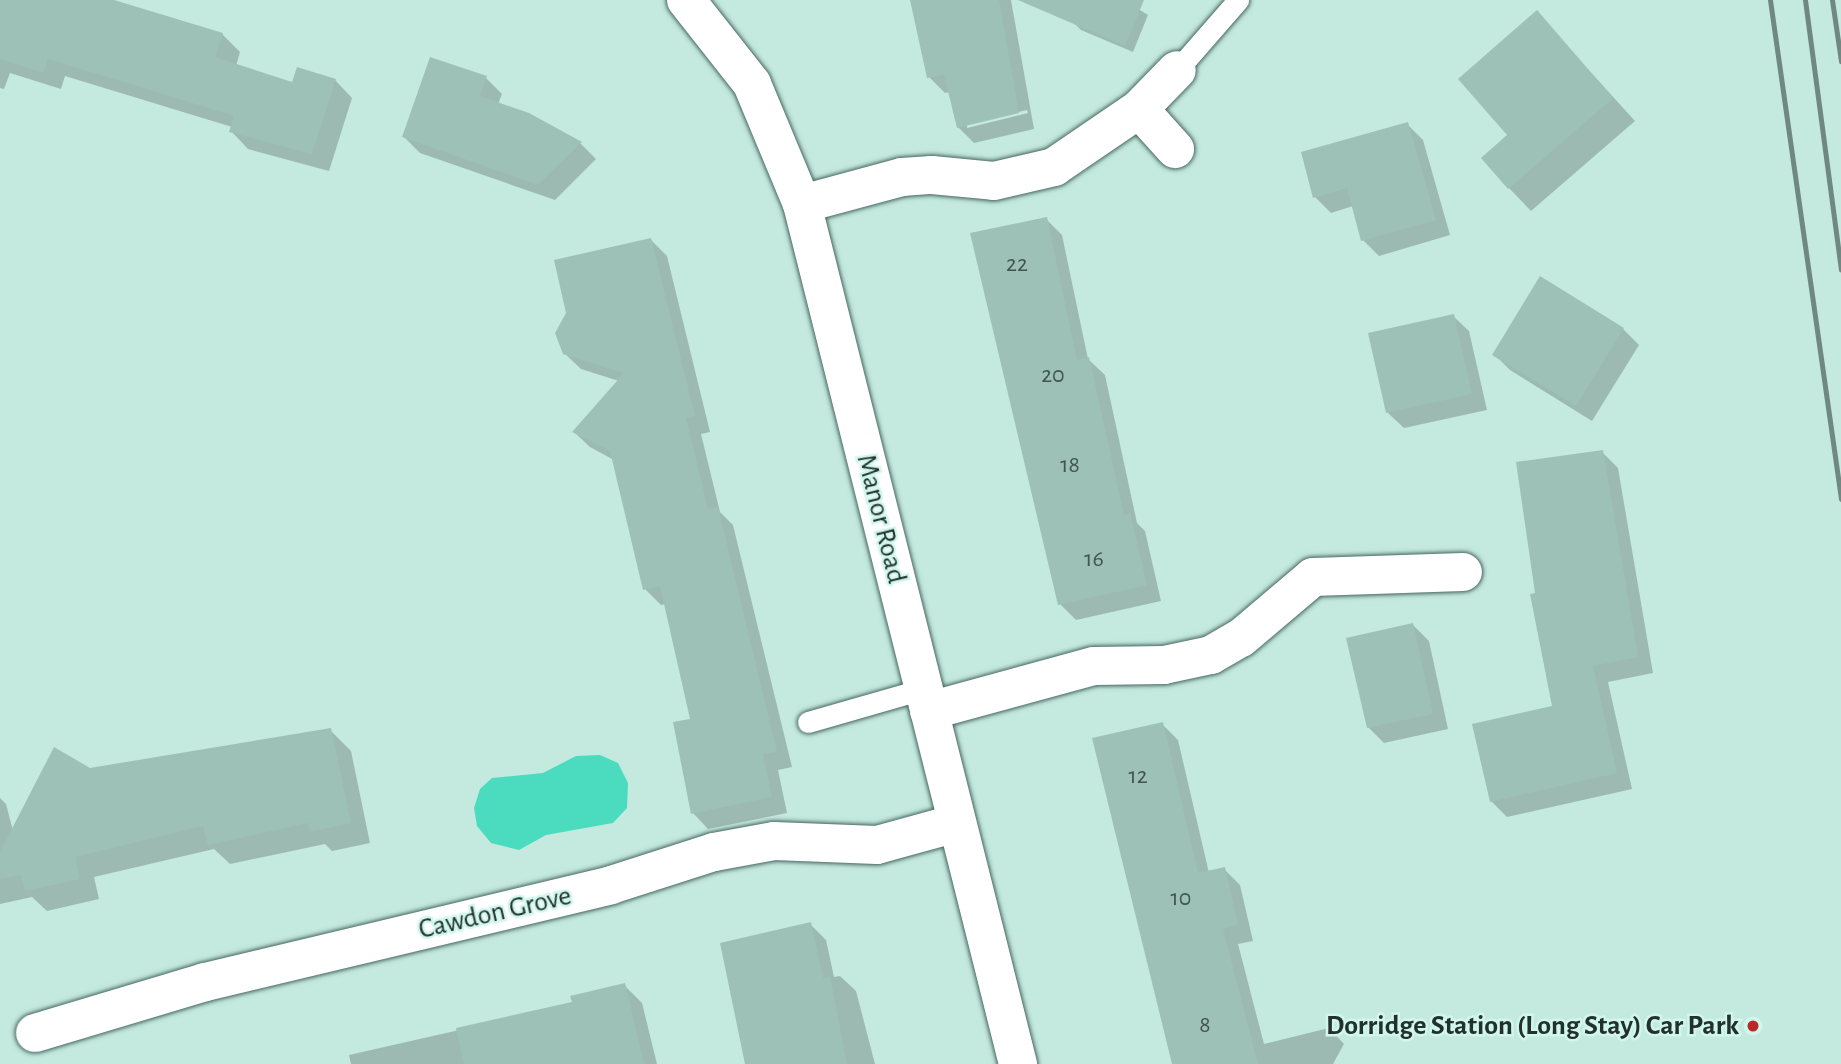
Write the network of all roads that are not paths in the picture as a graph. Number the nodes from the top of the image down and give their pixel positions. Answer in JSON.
{"nodes":[{"id":1,"x":686,"y":0,"type":"edge"},
{"id":2,"x":1238,"y":0,"type":"edge"},
{"id":3,"x":1177,"y":70,"type":"joint"},
{"id":4,"x":1139,"y":109,"type":"junction"},
{"id":5,"x":1175,"y":149,"type":"dead end"},
{"id":6,"x":802,"y":204,"type":"junction"},
{"id":7,"x":1463,"y":572,"type":"dead end"},
{"id":8,"x":926,"y":700,"type":"junction"},
{"id":9,"x":808,"y":722,"type":"dead end"},
{"id":10,"x":957,"y":823,"type":"junction"},
{"id":11,"x":35,"y":1032,"type":"dead end"},
{"id":12,"x":1018,"y":1064,"type":"edge"}],
"edges":[{"from":1,"to":6,"type":"street","name":"Manor Road"},
{"from":2,"to":3,"type":"lane"},
{"from":3,"to":4,"type":"street"},
{"from":4,"to":5,"type":"street"},
{"from":4,"to":6,"type":"street"},
{"from":6,"to":8,"type":"street","name":"Manor Road"},
{"from":7,"to":8,"type":"street"},
{"from":8,"to":9,"type":"lane"},
{"from":8,"to":10,"type":"street","name":"Manor Road"},
{"from":10,"to":11,"type":"street","name":"Cawdon Grove"},
{"from":10,"to":12,"type":"street","name":"Manor Road"}]}
